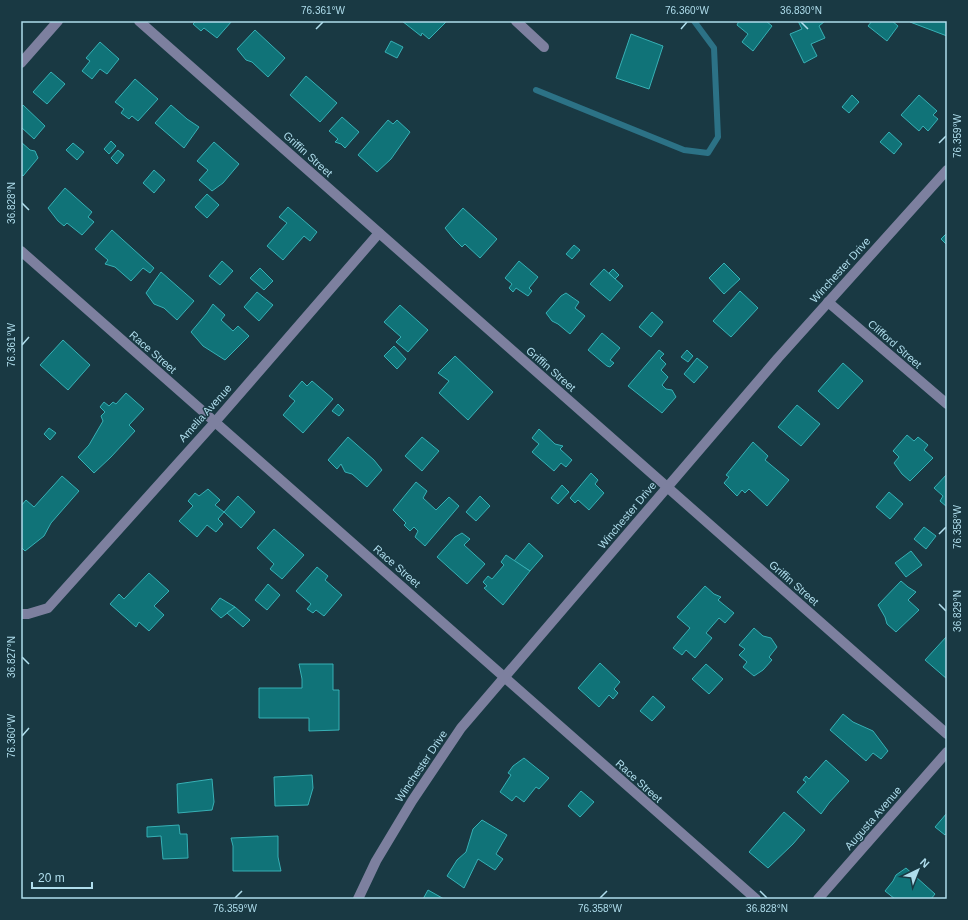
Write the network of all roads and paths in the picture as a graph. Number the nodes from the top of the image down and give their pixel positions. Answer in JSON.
{"nodes":[{"id":1,"x":58,"y":21,"type":"edge"},
{"id":2,"x":139,"y":21,"type":"edge"},
{"id":3,"x":516,"y":21,"type":"edge"},
{"id":4,"x":544,"y":47,"type":"dead end"},
{"id":5,"x":21,"y":63,"type":"edge"},
{"id":6,"x":947,"y":170,"type":"edge"},
{"id":7,"x":379,"y":233,"type":"junction"},
{"id":8,"x":21,"y":251,"type":"edge"},
{"id":9,"x":828,"y":302,"type":"junction"},
{"id":10,"x":947,"y":404,"type":"edge"},
{"id":11,"x":215,"y":422,"type":"junction"},
{"id":12,"x":667,"y":487,"type":"junction"},
{"id":13,"x":21,"y":614,"type":"edge"},
{"id":14,"x":505,"y":677,"type":"junction"},
{"id":15,"x":947,"y":734,"type":"edge"},
{"id":16,"x":947,"y":752,"type":"edge"},
{"id":17,"x":358,"y":899,"type":"edge"},
{"id":18,"x":756,"y":899,"type":"edge"},
{"id":19,"x":818,"y":899,"type":"edge"}],
"edges":[{"from":1,"to":5,"type":"street"},
{"from":2,"to":7,"type":"street","name":"Griffin Street"},
{"from":3,"to":4,"type":"street"},
{"from":6,"to":9,"type":"street","name":"Winchester Drive"},
{"from":7,"to":11,"type":"street","name":"Amelia Avenue"},
{"from":7,"to":12,"type":"street","name":"Griffin Street"},
{"from":8,"to":11,"type":"street","name":"Race Street"},
{"from":9,"to":10,"type":"street","name":"Clifford Street"},
{"from":9,"to":12,"type":"street","name":"Winchester Drive"},
{"from":11,"to":13,"type":"street","name":"Amelia Avenue"},
{"from":11,"to":14,"type":"street","name":"Race Street"},
{"from":12,"to":14,"type":"street","name":"Winchester Drive"},
{"from":12,"to":15,"type":"street","name":"Griffin Street"},
{"from":14,"to":17,"type":"street","name":"Winchester Drive"},
{"from":14,"to":18,"type":"street","name":"Race Street"},
{"from":16,"to":19,"type":"street","name":"Augusta Avenue"}]}
